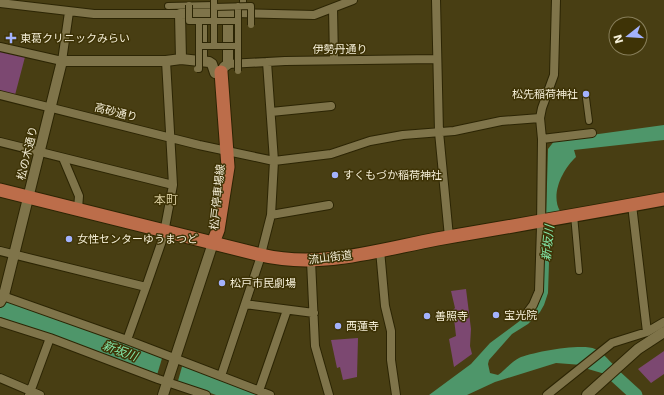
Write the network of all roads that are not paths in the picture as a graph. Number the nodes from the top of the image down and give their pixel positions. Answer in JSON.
{"nodes":[{"id":1,"x":353,"y":0,"type":"edge"},
{"id":2,"x":436,"y":0,"type":"edge"},
{"id":3,"x":556,"y":0,"type":"edge"},
{"id":4,"x":0,"y":3,"type":"edge"},
{"id":5,"x":214,"y":4,"type":"edge"},
{"id":6,"x":189,"y":5,"type":"junction"},
{"id":7,"x":168,"y":6,"type":"dead end"},
{"id":8,"x":333,"y":8,"type":"junction"},
{"id":9,"x":237,"y":10,"type":"edge"},
{"id":10,"x":69,"y":12,"type":"junction"},
{"id":11,"x":180,"y":14,"type":"junction"},
{"id":12,"x":201,"y":17,"type":"junction"},
{"id":13,"x":214,"y":21,"type":"junction"},
{"id":14,"x":251,"y":25,"type":"dead end"},
{"id":15,"x":200,"y":46,"type":"junction"},
{"id":16,"x":214,"y":46,"type":"junction"},
{"id":17,"x":238,"y":46,"type":"junction"},
{"id":18,"x":0,"y":47,"type":"edge"},
{"id":19,"x":181,"y":59,"type":"junction"},
{"id":20,"x":436,"y":59,"type":"junction"},
{"id":21,"x":334,"y":60,"type":"junction"},
{"id":22,"x":62,"y":61,"type":"junction"},
{"id":23,"x":203,"y":61,"type":"junction"},
{"id":24,"x":166,"y":62,"type":"junction"},
{"id":25,"x":267,"y":62,"type":"junction"},
{"id":26,"x":197,"y":69,"type":"dead end"},
{"id":27,"x":222,"y":70,"type":"junction"},
{"id":28,"x":238,"y":71,"type":"dead end"},
{"id":29,"x":0,"y":95,"type":"edge"},
{"id":30,"x":586,"y":98,"type":"dead end"},
{"id":31,"x":331,"y":106,"type":"dead end"},
{"id":32,"x":50,"y":107,"type":"junction"},
{"id":33,"x":271,"y":112,"type":"junction"},
{"id":34,"x":540,"y":118,"type":"junction"},
{"id":35,"x":589,"y":121,"type":"dead end"},
{"id":36,"x":439,"y":132,"type":"junction"},
{"id":37,"x":592,"y":133,"type":"dead end"},
{"id":38,"x":171,"y":137,"type":"junction"},
{"id":39,"x":542,"y":139,"type":"junction"},
{"id":40,"x":0,"y":142,"type":"edge"},
{"id":41,"x":223,"y":150,"type":"junction"},
{"id":42,"x":40,"y":152,"type":"junction"},
{"id":43,"x":63,"y":158,"type":"junction"},
{"id":44,"x":274,"y":161,"type":"junction"},
{"id":45,"x":173,"y":185,"type":"junction"},
{"id":46,"x":0,"y":190,"type":"edge"},
{"id":47,"x":28,"y":197,"type":"junction"},
{"id":48,"x":664,"y":198,"type":"edge"},
{"id":49,"x":632,"y":204,"type":"junction"},
{"id":50,"x":329,"y":205,"type":"dead end"},
{"id":51,"x":78,"y":209,"type":"junction"},
{"id":52,"x":271,"y":214,"type":"junction"},
{"id":53,"x":574,"y":215,"type":"junction"},
{"id":54,"x":547,"y":220,"type":"junction"},
{"id":55,"x":164,"y":231,"type":"junction"},
{"id":56,"x":449,"y":237,"type":"junction"},
{"id":57,"x":213,"y":243,"type":"junction"},
{"id":58,"x":380,"y":250,"type":"junction"},
{"id":59,"x":0,"y":251,"type":"edge"},
{"id":60,"x":14,"y":254,"type":"junction"},
{"id":61,"x":261,"y":255,"type":"junction"},
{"id":62,"x":311,"y":261,"type":"junction"},
{"id":63,"x":579,"y":271,"type":"dead end"},
{"id":64,"x":146,"y":287,"type":"junction"},
{"id":65,"x":1,"y":298,"type":"edge"},
{"id":66,"x":245,"y":304,"type":"junction"},
{"id":67,"x":287,"y":310,"type":"junction"},
{"id":68,"x":527,"y":312,"type":"dead end"},
{"id":69,"x":314,"y":313,"type":"junction"},
{"id":70,"x":0,"y":322,"type":"edge"},
{"id":71,"x":664,"y":322,"type":"edge"},
{"id":72,"x":647,"y":332,"type":"junction"},
{"id":73,"x":664,"y":332,"type":"edge"},
{"id":74,"x":50,"y":338,"type":"junction"},
{"id":75,"x":127,"y":340,"type":"junction"},
{"id":76,"x":174,"y":358,"type":"junction"},
{"id":77,"x":221,"y":376,"type":"junction"},
{"id":78,"x":0,"y":378,"type":"edge"},
{"id":79,"x":167,"y":380,"type":"junction"},
{"id":80,"x":259,"y":391,"type":"junction"},
{"id":81,"x":29,"y":393,"type":"edge"},
{"id":82,"x":40,"y":395,"type":"edge"},
{"id":83,"x":163,"y":395,"type":"edge"},
{"id":84,"x":206,"y":395,"type":"edge"},
{"id":85,"x":270,"y":395,"type":"edge"},
{"id":86,"x":329,"y":395,"type":"edge"},
{"id":87,"x":396,"y":395,"type":"edge"},
{"id":88,"x":548,"y":395,"type":"edge"},
{"id":89,"x":587,"y":395,"type":"edge"}],
"edges":[{"from":1,"to":8,"type":"street"},
{"from":2,"to":20,"type":"street"},
{"from":3,"to":34,"type":"street"},
{"from":4,"to":10,"type":"street"},
{"from":5,"to":6,"type":"street"},
{"from":5,"to":9,"type":"street","bridge":true},
{"from":5,"to":13,"type":"street","bridge":true},
{"from":6,"to":7,"type":"street"},
{"from":6,"to":12,"type":"street","bridge":true},
{"from":8,"to":9,"type":"street"},
{"from":8,"to":21,"type":"street"},
{"from":9,"to":12,"type":"street"},
{"from":9,"to":13,"type":"street","bridge":true},
{"from":9,"to":14,"type":"street","bridge":true},
{"from":9,"to":17,"type":"street","bridge":true},
{"from":9,"to":27,"type":"street"},
{"from":10,"to":11,"type":"street"},
{"from":10,"to":22,"type":"street","name":"松の木通り"},
{"from":11,"to":12,"type":"street"},
{"from":11,"to":19,"type":"street"},
{"from":12,"to":13,"type":"street","bridge":true},
{"from":12,"to":15,"type":"street","bridge":true},
{"from":12,"to":23,"type":"street"},
{"from":13,"to":16,"type":"street","bridge":true},
{"from":15,"to":16,"type":"street","bridge":true},
{"from":15,"to":26,"type":"street","bridge":true},
{"from":16,"to":17,"type":"street","bridge":true},
{"from":17,"to":28,"type":"street","bridge":true},
{"from":18,"to":22,"type":"street"},
{"from":19,"to":23,"type":"street"},
{"from":19,"to":24,"type":"street"},
{"from":20,"to":21,"type":"street","name":"伊勢丹通り"},
{"from":20,"to":36,"type":"street"},
{"from":21,"to":25,"type":"street","name":"伊勢丹通り"},
{"from":22,"to":24,"type":"street"},
{"from":22,"to":32,"type":"street","name":"松の木通り"},
{"from":23,"to":27,"type":"street"},
{"from":24,"to":38,"type":"street"},
{"from":25,"to":27,"type":"street","name":"伊勢丹通り"},
{"from":25,"to":33,"type":"street"},
{"from":27,"to":41,"type":"main road","name":"松戸停車場線"},
{"from":29,"to":32,"type":"street","name":"高砂通り"},
{"from":30,"to":35,"type":"street"},
{"from":31,"to":33,"type":"street"},
{"from":32,"to":38,"type":"street","name":"高砂通り"},
{"from":32,"to":42,"type":"street","name":"松の木通り"},
{"from":33,"to":44,"type":"street"},
{"from":34,"to":36,"type":"street","name":"高砂通り"},
{"from":34,"to":39,"type":"street"},
{"from":36,"to":44,"type":"street","name":"高砂通り"},
{"from":36,"to":56,"type":"street"},
{"from":37,"to":39,"type":"street"},
{"from":38,"to":41,"type":"street","name":"高砂通り"},
{"from":38,"to":45,"type":"street"},
{"from":39,"to":54,"type":"street"},
{"from":40,"to":42,"type":"street"},
{"from":41,"to":44,"type":"street","name":"高砂通り"},
{"from":41,"to":57,"type":"main road","name":"松戸停車場線"},
{"from":42,"to":43,"type":"street"},
{"from":42,"to":47,"type":"street","name":"松の木通り"},
{"from":43,"to":45,"type":"street"},
{"from":43,"to":51,"type":"street"},
{"from":44,"to":52,"type":"street"},
{"from":45,"to":55,"type":"street"},
{"from":46,"to":47,"type":"main road","name":"流山街道"},
{"from":47,"to":51,"type":"main road","name":"流山街道"},
{"from":47,"to":60,"type":"street","name":"松の木通り"},
{"from":48,"to":49,"type":"main road","name":"流山街道"},
{"from":49,"to":53,"type":"main road","name":"流山街道"},
{"from":49,"to":72,"type":"street"},
{"from":50,"to":52,"type":"street"},
{"from":51,"to":55,"type":"main road","name":"流山街道"},
{"from":52,"to":61,"type":"street"},
{"from":53,"to":54,"type":"main road","name":"流山街道"},
{"from":53,"to":63,"type":"street"},
{"from":54,"to":56,"type":"main road","name":"流山街道"},
{"from":54,"to":68,"type":"street"},
{"from":55,"to":57,"type":"main road","name":"流山街道"},
{"from":55,"to":64,"type":"street"},
{"from":56,"to":58,"type":"main road","name":"流山街道"},
{"from":57,"to":61,"type":"main road","name":"流山街道"},
{"from":57,"to":76,"type":"street"},
{"from":58,"to":62,"type":"main road","name":"流山街道"},
{"from":58,"to":87,"type":"street"},
{"from":59,"to":60,"type":"street"},
{"from":60,"to":64,"type":"street"},
{"from":60,"to":65,"type":"street","name":"松の木通り"},
{"from":61,"to":62,"type":"main road","name":"流山街道"},
{"from":61,"to":66,"type":"street"},
{"from":62,"to":69,"type":"street"},
{"from":64,"to":75,"type":"street"},
{"from":65,"to":75,"type":"street"},
{"from":66,"to":67,"type":"street"},
{"from":66,"to":77,"type":"street"},
{"from":67,"to":69,"type":"street"},
{"from":67,"to":80,"type":"street"},
{"from":69,"to":86,"type":"street"},
{"from":70,"to":74,"type":"street"},
{"from":71,"to":72,"type":"street"},
{"from":72,"to":88,"type":"street"},
{"from":73,"to":89,"type":"street"},
{"from":74,"to":79,"type":"street"},
{"from":74,"to":81,"type":"street"},
{"from":75,"to":76,"type":"street"},
{"from":76,"to":77,"type":"street"},
{"from":76,"to":79,"type":"street"},
{"from":77,"to":80,"type":"street"},
{"from":78,"to":81,"type":"street"},
{"from":79,"to":83,"type":"street"},
{"from":79,"to":84,"type":"street"},
{"from":80,"to":85,"type":"street"},
{"from":81,"to":82,"type":"street"}]}
